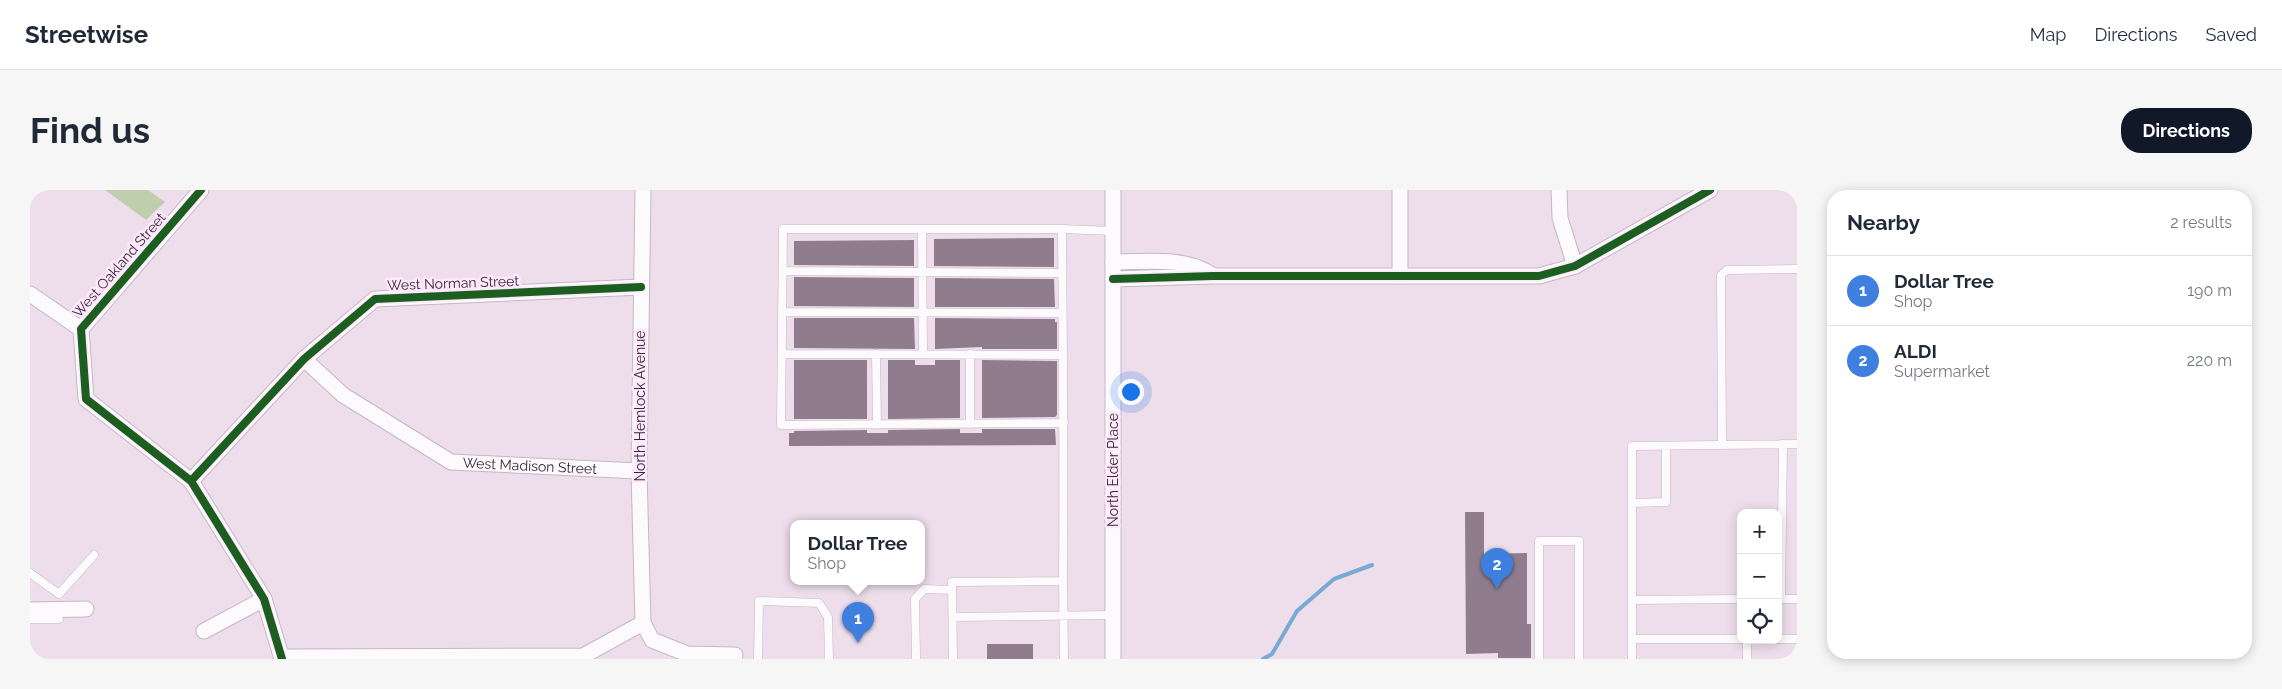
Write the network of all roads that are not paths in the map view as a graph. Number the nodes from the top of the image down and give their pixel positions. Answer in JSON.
{"nodes":[{"id":1,"x":201,"y":190,"type":"edge"},
{"id":2,"x":643,"y":190,"type":"edge"},
{"id":3,"x":1113,"y":190,"type":"edge"},
{"id":4,"x":1400,"y":190,"type":"edge"},
{"id":5,"x":1560,"y":190,"type":"edge"},
{"id":6,"x":1710,"y":190,"type":"edge"},
{"id":7,"x":922,"y":229,"type":"junction"},
{"id":8,"x":1062,"y":229,"type":"junction"},
{"id":9,"x":1113,"y":231,"type":"junction"},
{"id":10,"x":1113,"y":262,"type":"junction"},
{"id":11,"x":1152,"y":262,"type":"junction"},
{"id":12,"x":1575,"y":266,"type":"junction"},
{"id":13,"x":1797,"y":270,"type":"edge"},
{"id":14,"x":783,"y":271,"type":"junction"},
{"id":15,"x":922,"y":272,"type":"junction"},
{"id":16,"x":1062,"y":273,"type":"junction"},
{"id":17,"x":1213,"y":276,"type":"junction"},
{"id":18,"x":1400,"y":276,"type":"junction"},
{"id":19,"x":1153,"y":278,"type":"junction"},
{"id":20,"x":1113,"y":279,"type":"junction"},
{"id":21,"x":641,"y":287,"type":"junction"},
{"id":22,"x":30,"y":294,"type":"edge"},
{"id":23,"x":782,"y":312,"type":"junction"},
{"id":24,"x":923,"y":312,"type":"junction"},
{"id":25,"x":1062,"y":313,"type":"junction"},
{"id":26,"x":81,"y":329,"type":"junction"},
{"id":27,"x":782,"y":354,"type":"junction"},
{"id":28,"x":876,"y":354,"type":"junction"},
{"id":29,"x":923,"y":354,"type":"junction"},
{"id":30,"x":970,"y":354,"type":"junction"},
{"id":31,"x":1063,"y":355,"type":"junction"},
{"id":32,"x":304,"y":359,"type":"junction"},
{"id":33,"x":1064,"y":423,"type":"junction"},
{"id":34,"x":970,"y":424,"type":"junction"},
{"id":35,"x":877,"y":425,"type":"junction"},
{"id":36,"x":1783,"y":444,"type":"junction"},
{"id":37,"x":1797,"y":444,"type":"edge"},
{"id":38,"x":1722,"y":445,"type":"junction"},
{"id":39,"x":1666,"y":446,"type":"junction"},
{"id":40,"x":639,"y":471,"type":"junction"},
{"id":41,"x":192,"y":481,"type":"junction"},
{"id":42,"x":1632,"y":504,"type":"junction"},
{"id":43,"x":1781,"y":554,"type":"edge"},
{"id":44,"x":94,"y":555,"type":"dead end"},
{"id":45,"x":30,"y":573,"type":"edge"},
{"id":46,"x":1063,"y":581,"type":"junction"},
{"id":47,"x":952,"y":590,"type":"junction"},
{"id":48,"x":264,"y":599,"type":"junction"},
{"id":49,"x":1737,"y":599,"type":"edge"},
{"id":50,"x":1782,"y":599,"type":"edge"},
{"id":51,"x":1797,"y":599,"type":"edge"},
{"id":52,"x":1632,"y":600,"type":"junction"},
{"id":53,"x":86,"y":609,"type":"dead end"},
{"id":54,"x":30,"y":610,"type":"edge"},
{"id":55,"x":1064,"y":615,"type":"junction"},
{"id":56,"x":1113,"y":615,"type":"junction"},
{"id":57,"x":952,"y":617,"type":"junction"},
{"id":58,"x":30,"y":619,"type":"edge"},
{"id":59,"x":59,"y":619,"type":"dead end"},
{"id":60,"x":643,"y":623,"type":"junction"},
{"id":61,"x":204,"y":632,"type":"dead end"},
{"id":62,"x":1632,"y":639,"type":"junction"},
{"id":63,"x":1737,"y":639,"type":"edge"},
{"id":64,"x":1782,"y":639,"type":"edge"},
{"id":65,"x":1797,"y":639,"type":"edge"},
{"id":66,"x":1747,"y":644,"type":"edge"},
{"id":67,"x":735,"y":655,"type":"dead end"},
{"id":68,"x":282,"y":658,"type":"edge"},
{"id":69,"x":758,"y":659,"type":"edge"},
{"id":70,"x":829,"y":659,"type":"edge"},
{"id":71,"x":916,"y":659,"type":"edge"},
{"id":72,"x":953,"y":659,"type":"edge"},
{"id":73,"x":1064,"y":659,"type":"edge"},
{"id":74,"x":1113,"y":659,"type":"edge"},
{"id":75,"x":1539,"y":659,"type":"edge"},
{"id":76,"x":1579,"y":659,"type":"edge"},
{"id":77,"x":1632,"y":659,"type":"edge"},
{"id":78,"x":1747,"y":659,"type":"edge"}],
"edges":[{"from":1,"to":26,"type":"street","name":"West Oakland Street"},
{"from":2,"to":21,"type":"street","name":"North Hemlock Avenue"},
{"from":3,"to":9,"type":"street","name":"North Elder Place"},
{"from":4,"to":18,"type":"street"},
{"from":5,"to":12,"type":"street"},
{"from":6,"to":12,"type":"street"},
{"from":7,"to":8,"type":"lane"},
{"from":7,"to":14,"type":"lane"},
{"from":7,"to":15,"type":"lane"},
{"from":8,"to":9,"type":"lane"},
{"from":8,"to":16,"type":"lane"},
{"from":9,"to":10,"type":"street","name":"North Elder Place"},
{"from":10,"to":11,"type":"street"},
{"from":10,"to":20,"type":"street","name":"North Elder Place"},
{"from":11,"to":17,"type":"street"},
{"from":11,"to":19,"type":"lane"},
{"from":12,"to":18,"type":"street"},
{"from":13,"to":38,"type":"lane"},
{"from":14,"to":15,"type":"lane"},
{"from":14,"to":23,"type":"lane"},
{"from":15,"to":16,"type":"lane"},
{"from":15,"to":24,"type":"lane"},
{"from":16,"to":25,"type":"lane"},
{"from":17,"to":18,"type":"street"},
{"from":17,"to":19,"type":"street"},
{"from":19,"to":20,"type":"street"},
{"from":20,"to":56,"type":"street","name":"North Elder Place"},
{"from":21,"to":32,"type":"street","name":"West Norman Street"},
{"from":21,"to":40,"type":"street","name":"North Hemlock Avenue"},
{"from":22,"to":26,"type":"street"},
{"from":23,"to":24,"type":"lane"},
{"from":23,"to":27,"type":"lane"},
{"from":24,"to":25,"type":"lane"},
{"from":24,"to":29,"type":"lane"},
{"from":25,"to":31,"type":"lane"},
{"from":26,"to":41,"type":"street","name":"West Oakland Street"},
{"from":27,"to":28,"type":"lane"},
{"from":27,"to":35,"type":"lane"},
{"from":28,"to":29,"type":"lane"},
{"from":28,"to":35,"type":"lane"},
{"from":29,"to":30,"type":"lane"},
{"from":30,"to":31,"type":"lane"},
{"from":30,"to":34,"type":"lane"},
{"from":31,"to":33,"type":"lane"},
{"from":32,"to":40,"type":"street","name":"West Madison Street"},
{"from":32,"to":41,"type":"street","name":"West Norman Street"},
{"from":33,"to":34,"type":"lane"},
{"from":33,"to":46,"type":"lane"},
{"from":34,"to":35,"type":"lane"},
{"from":36,"to":37,"type":"lane"},
{"from":36,"to":38,"type":"lane"},
{"from":36,"to":43,"type":"lane"},
{"from":38,"to":39,"type":"lane"},
{"from":39,"to":42,"type":"lane"},
{"from":39,"to":42,"type":"lane"},
{"from":40,"to":60,"type":"street","name":"North Hemlock Avenue"},
{"from":41,"to":48,"type":"street"},
{"from":42,"to":52,"type":"lane"},
{"from":44,"to":45,"type":"lane"},
{"from":46,"to":47,"type":"lane"},
{"from":46,"to":55,"type":"lane"},
{"from":47,"to":57,"type":"lane"},
{"from":47,"to":71,"type":"lane"},
{"from":48,"to":61,"type":"street"},
{"from":48,"to":68,"type":"street"},
{"from":49,"to":52,"type":"lane"},
{"from":50,"to":51,"type":"lane"},
{"from":52,"to":62,"type":"lane"},
{"from":53,"to":54,"type":"street"},
{"from":55,"to":56,"type":"lane"},
{"from":55,"to":57,"type":"lane"},
{"from":55,"to":73,"type":"lane"},
{"from":56,"to":74,"type":"street","name":"North Elder Place"},
{"from":57,"to":72,"type":"lane"},
{"from":58,"to":59,"type":"lane"},
{"from":60,"to":67,"type":"street"},
{"from":60,"to":68,"type":"street"},
{"from":62,"to":63,"type":"lane"},
{"from":62,"to":77,"type":"lane"},
{"from":64,"to":65,"type":"lane"},
{"from":66,"to":78,"type":"lane"},
{"from":69,"to":70,"type":"lane"},
{"from":75,"to":76,"type":"lane"}]}
